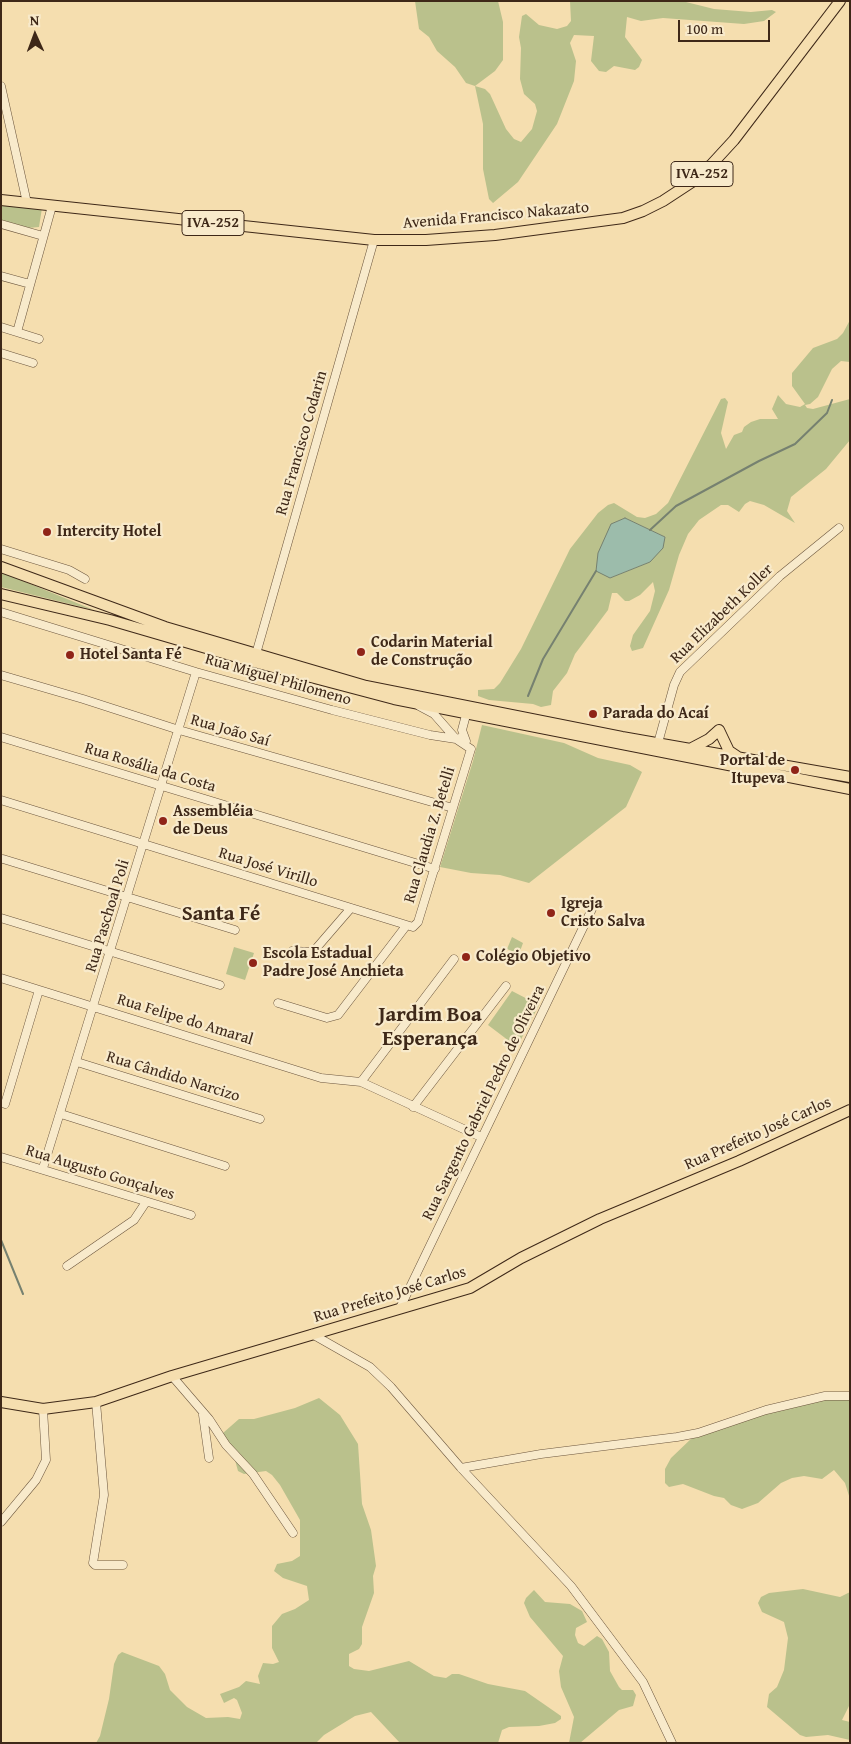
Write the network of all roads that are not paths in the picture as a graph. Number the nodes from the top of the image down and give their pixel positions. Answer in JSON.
{"nodes":[{"id":1,"x":840,"y":1,"type":"edge"},
{"id":2,"x":1,"y":86,"type":"edge"},
{"id":3,"x":1,"y":200,"type":"edge"},
{"id":4,"x":27,"y":203,"type":"junction"},
{"id":5,"x":52,"y":206,"type":"junction"},
{"id":6,"x":1,"y":224,"type":"edge"},
{"id":7,"x":43,"y":236,"type":"junction"},
{"id":8,"x":374,"y":240,"type":"junction"},
{"id":9,"x":1,"y":276,"type":"edge"},
{"id":10,"x":30,"y":284,"type":"junction"},
{"id":11,"x":1,"y":327,"type":"edge"},
{"id":12,"x":18,"y":332,"type":"junction"},
{"id":13,"x":39,"y":339,"type":"dead end"},
{"id":14,"x":1,"y":353,"type":"edge"},
{"id":15,"x":33,"y":363,"type":"dead end"},
{"id":16,"x":839,"y":528,"type":"dead end"},
{"id":17,"x":1,"y":549,"type":"edge"},
{"id":18,"x":1,"y":567,"type":"edge"},
{"id":19,"x":85,"y":579,"type":"dead end"},
{"id":20,"x":1,"y":594,"type":"edge"},
{"id":21,"x":1,"y":612,"type":"edge"},
{"id":22,"x":256,"y":654,"type":"junction"},
{"id":23,"x":196,"y":672,"type":"junction"},
{"id":24,"x":1,"y":675,"type":"edge"},
{"id":25,"x":413,"y":703,"type":"junction"},
{"id":26,"x":466,"y":714,"type":"junction"},
{"id":27,"x":179,"y":730,"type":"junction"},
{"id":28,"x":1,"y":737,"type":"edge"},
{"id":29,"x":460,"y":738,"type":"junction"},
{"id":30,"x":658,"y":743,"type":"junction"},
{"id":31,"x":690,"y":750,"type":"junction"},
{"id":32,"x":739,"y":758,"type":"junction"},
{"id":33,"x":850,"y":777,"type":"edge"},
{"id":34,"x":162,"y":786,"type":"junction"},
{"id":35,"x":850,"y":789,"type":"edge"},
{"id":36,"x":1,"y":800,"type":"edge"},
{"id":37,"x":453,"y":808,"type":"junction"},
{"id":38,"x":144,"y":844,"type":"junction"},
{"id":39,"x":3,"y":859,"type":"dead end"},
{"id":40,"x":435,"y":869,"type":"junction"},
{"id":41,"x":128,"y":898,"type":"junction"},
{"id":42,"x":350,"y":908,"type":"junction"},
{"id":43,"x":592,"y":909,"type":"dead end"},
{"id":44,"x":1,"y":918,"type":"edge"},
{"id":45,"x":410,"y":926,"type":"junction"},
{"id":46,"x":235,"y":930,"type":"dead end"},
{"id":47,"x":111,"y":951,"type":"junction"},
{"id":48,"x":292,"y":951,"type":"dead end"},
{"id":49,"x":454,"y":959,"type":"dead end"},
{"id":50,"x":1,"y":978,"type":"edge"},
{"id":51,"x":220,"y":985,"type":"dead end"},
{"id":52,"x":506,"y":986,"type":"dead end"},
{"id":53,"x":40,"y":990,"type":"junction"},
{"id":54,"x":278,"y":1003,"type":"dead end"},
{"id":55,"x":94,"y":1006,"type":"junction"},
{"id":56,"x":77,"y":1062,"type":"junction"},
{"id":57,"x":361,"y":1082,"type":"junction"},
{"id":58,"x":5,"y":1088,"type":"edge"},
{"id":59,"x":5,"y":1104,"type":"dead end"},
{"id":60,"x":414,"y":1107,"type":"junction"},
{"id":61,"x":850,"y":1110,"type":"edge"},
{"id":62,"x":61,"y":1114,"type":"junction"},
{"id":63,"x":260,"y":1120,"type":"dead end"},
{"id":64,"x":481,"y":1137,"type":"junction"},
{"id":65,"x":1,"y":1157,"type":"edge"},
{"id":66,"x":225,"y":1166,"type":"dead end"},
{"id":67,"x":43,"y":1168,"type":"junction"},
{"id":68,"x":146,"y":1202,"type":"junction"},
{"id":69,"x":191,"y":1215,"type":"dead end"},
{"id":70,"x":67,"y":1266,"type":"dead end"},
{"id":71,"x":400,"y":1308,"type":"junction"},
{"id":72,"x":312,"y":1334,"type":"junction"},
{"id":73,"x":172,"y":1376,"type":"junction"},
{"id":74,"x":850,"y":1396,"type":"edge"},
{"id":75,"x":1,"y":1402,"type":"edge"},
{"id":76,"x":96,"y":1402,"type":"junction"},
{"id":77,"x":42,"y":1409,"type":"junction"},
{"id":78,"x":202,"y":1411,"type":"junction"},
{"id":79,"x":209,"y":1458,"type":"dead end"},
{"id":80,"x":461,"y":1468,"type":"junction"},
{"id":81,"x":1,"y":1522,"type":"edge"},
{"id":82,"x":293,"y":1532,"type":"dead end"},
{"id":83,"x":123,"y":1564,"type":"dead end"},
{"id":84,"x":672,"y":1743,"type":"edge"}],
"edges":[{"from":1,"to":8,"type":"main road","name":"Avenida Francisco Nakazato","number":"IVA-252"},
{"from":2,"to":4,"type":"street"},
{"from":3,"to":4,"type":"main road","name":"Avenida Francisco Nakazato","number":"IVA-252"},
{"from":4,"to":5,"type":"main road","name":"Avenida Francisco Nakazato","number":"IVA-252"},
{"from":5,"to":7,"type":"street"},
{"from":5,"to":8,"type":"main road","name":"Avenida Francisco Nakazato","number":"IVA-252"},
{"from":6,"to":7,"type":"street"},
{"from":7,"to":10,"type":"street"},
{"from":8,"to":22,"type":"street","name":"Rua Francisco Codarin"},
{"from":9,"to":10,"type":"street"},
{"from":10,"to":12,"type":"street"},
{"from":11,"to":12,"type":"street"},
{"from":12,"to":13,"type":"street"},
{"from":14,"to":15,"type":"street"},
{"from":16,"to":30,"type":"street","name":"Rua Elizabeth Koller"},
{"from":17,"to":19,"type":"street"},
{"from":18,"to":22,"type":"main road"},
{"from":20,"to":25,"type":"main road"},
{"from":21,"to":23,"type":"street","name":"Rua Miguel Philomeno"},
{"from":22,"to":30,"type":"main road"},
{"from":23,"to":27,"type":"street","name":"Rua Paschoal Poli"},
{"from":23,"to":29,"type":"street","name":"Rua Miguel Philomeno"},
{"from":24,"to":27,"type":"street","name":"Rua João Saí"},
{"from":25,"to":26,"type":"main road"},
{"from":25,"to":29,"type":"street"},
{"from":26,"to":29,"type":"street"},
{"from":26,"to":35,"type":"main road"},
{"from":27,"to":34,"type":"street","name":"Rua Paschoal Poli"},
{"from":27,"to":37,"type":"street","name":"Rua João Saí"},
{"from":28,"to":34,"type":"street","name":"Rua Rosália da Costa"},
{"from":29,"to":37,"type":"street","name":"Rua Claudia Z. Betelli"},
{"from":30,"to":31,"type":"main road"},
{"from":31,"to":32,"type":"main road"},
{"from":31,"to":32,"type":"main road"},
{"from":32,"to":33,"type":"main road"},
{"from":34,"to":38,"type":"street","name":"Rua Paschoal Poli"},
{"from":34,"to":40,"type":"street","name":"Rua Rosália da Costa"},
{"from":36,"to":38,"type":"street","name":"Rua José Virillo"},
{"from":37,"to":40,"type":"street","name":"Rua Claudia Z. Betelli"},
{"from":38,"to":41,"type":"street","name":"Rua Paschoal Poli"},
{"from":38,"to":42,"type":"street","name":"Rua José Virillo"},
{"from":39,"to":41,"type":"street"},
{"from":40,"to":45,"type":"street","name":"Rua Claudia Z. Betelli"},
{"from":41,"to":46,"type":"street"},
{"from":41,"to":47,"type":"street","name":"Rua Paschoal Poli"},
{"from":42,"to":45,"type":"street","name":"Rua José Virillo"},
{"from":42,"to":48,"type":"street"},
{"from":43,"to":64,"type":"street","name":"Rua Sargento Gabriel Pedro de Oliveira"},
{"from":44,"to":47,"type":"street"},
{"from":45,"to":54,"type":"street","name":"Rua Claudia Z. Betelli"},
{"from":47,"to":51,"type":"street"},
{"from":47,"to":55,"type":"street","name":"Rua Paschoal Poli"},
{"from":49,"to":57,"type":"street"},
{"from":50,"to":53,"type":"street","name":"Rua Felipe do Amaral"},
{"from":52,"to":60,"type":"street"},
{"from":53,"to":55,"type":"street","name":"Rua Felipe do Amaral"},
{"from":53,"to":58,"type":"street"},
{"from":55,"to":56,"type":"street","name":"Rua Paschoal Poli"},
{"from":55,"to":57,"type":"street","name":"Rua Felipe do Amaral"},
{"from":56,"to":62,"type":"street","name":"Rua Paschoal Poli"},
{"from":56,"to":63,"type":"street","name":"Rua Cândido Narcizo"},
{"from":57,"to":60,"type":"street","name":"Rua Felipe do Amaral"},
{"from":58,"to":59,"type":"street"},
{"from":60,"to":64,"type":"street","name":"Rua Felipe do Amaral"},
{"from":61,"to":71,"type":"main road","name":"Rua Prefeito José Carlos"},
{"from":62,"to":66,"type":"street"},
{"from":62,"to":67,"type":"street","name":"Rua Paschoal Poli"},
{"from":64,"to":71,"type":"street","name":"Rua Sargento Gabriel Pedro de Oliveira"},
{"from":65,"to":67,"type":"street","name":"Rua Augusto Gonçalves"},
{"from":67,"to":68,"type":"street","name":"Rua Augusto Gonçalves"},
{"from":68,"to":69,"type":"street","name":"Rua Augusto Gonçalves"},
{"from":68,"to":70,"type":"street"},
{"from":71,"to":72,"type":"main road","name":"Rua Prefeito José Carlos"},
{"from":72,"to":73,"type":"main road","name":"Rua Prefeito José Carlos"},
{"from":72,"to":80,"type":"street"},
{"from":73,"to":76,"type":"main road","name":"Rua Prefeito José Carlos"},
{"from":73,"to":78,"type":"street"},
{"from":74,"to":80,"type":"street"},
{"from":75,"to":77,"type":"main road","name":"Rua Prefeito José Carlos"},
{"from":76,"to":77,"type":"main road","name":"Rua Prefeito José Carlos"},
{"from":76,"to":83,"type":"street"},
{"from":77,"to":81,"type":"street"},
{"from":78,"to":79,"type":"street"},
{"from":78,"to":82,"type":"street"},
{"from":80,"to":84,"type":"street"}]}
